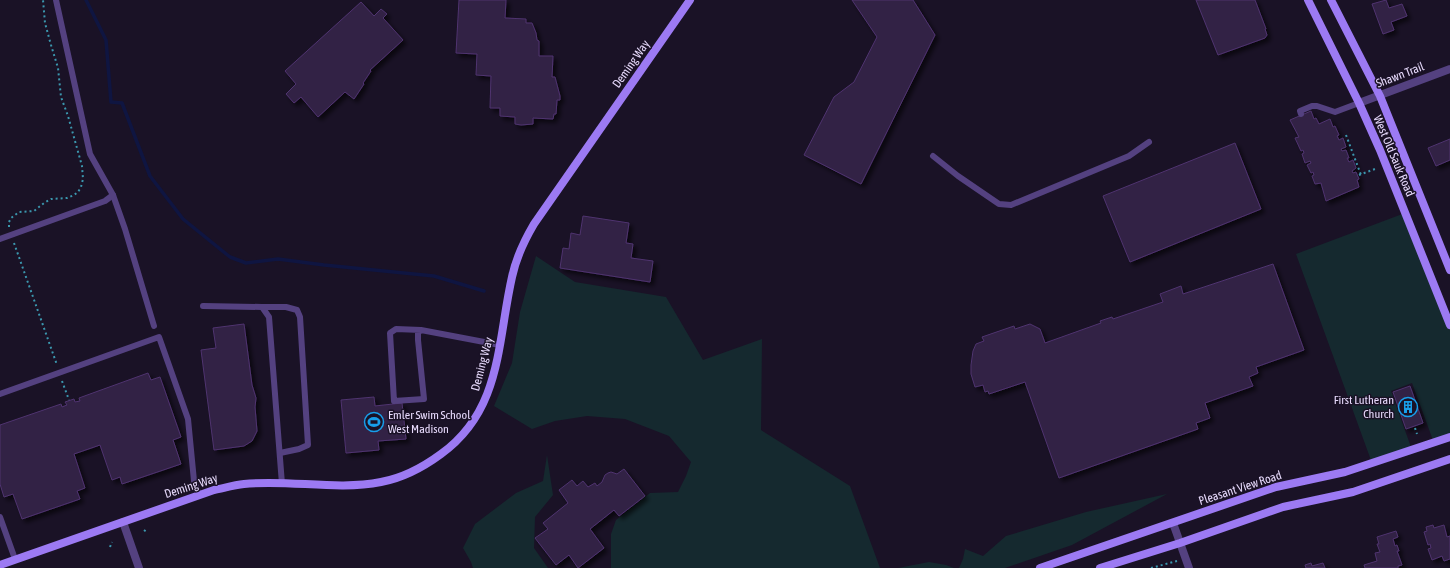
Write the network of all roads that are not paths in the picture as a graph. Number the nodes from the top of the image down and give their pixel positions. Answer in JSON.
{"nodes":[{"id":1,"x":56,"y":0,"type":"edge"},
{"id":2,"x":690,"y":0,"type":"edge"},
{"id":3,"x":1308,"y":0,"type":"edge"},
{"id":4,"x":1331,"y":0,"type":"edge"},
{"id":5,"x":1450,"y":69,"type":"edge"},
{"id":6,"x":1380,"y":96,"type":"junction"},
{"id":7,"x":1359,"y":104,"type":"junction"},
{"id":8,"x":1301,"y":114,"type":"dead end"},
{"id":9,"x":1149,"y":142,"type":"dead end"},
{"id":10,"x":933,"y":156,"type":"dead end"},
{"id":11,"x":113,"y":195,"type":"junction"},
{"id":12,"x":0,"y":239,"type":"edge"},
{"id":13,"x":1450,"y":270,"type":"edge"},
{"id":14,"x":203,"y":306,"type":"dead end"},
{"id":15,"x":262,"y":307,"type":"junction"},
{"id":16,"x":1450,"y":325,"type":"edge"},
{"id":17,"x":154,"y":326,"type":"dead end"},
{"id":18,"x":421,"y":330,"type":"junction"},
{"id":19,"x":500,"y":345,"type":"junction"},
{"id":20,"x":0,"y":394,"type":"edge"},
{"id":21,"x":1450,"y":437,"type":"edge"},
{"id":22,"x":280,"y":452,"type":"junction"},
{"id":23,"x":1450,"y":459,"type":"edge"},
{"id":24,"x":282,"y":484,"type":"junction"},
{"id":25,"x":199,"y":495,"type":"junction"},
{"id":26,"x":0,"y":517,"type":"edge"},
{"id":27,"x":123,"y":522,"type":"junction"},
{"id":28,"x":1173,"y":523,"type":"junction"},
{"id":29,"x":1180,"y":543,"type":"junction"},
{"id":30,"x":15,"y":559,"type":"junction"},
{"id":31,"x":0,"y":565,"type":"edge"},
{"id":32,"x":139,"y":568,"type":"edge"},
{"id":33,"x":1040,"y":568,"type":"edge"},
{"id":34,"x":1100,"y":568,"type":"edge"},
{"id":35,"x":1189,"y":568,"type":"edge"}],
"edges":[{"from":1,"to":11,"type":"lane"},
{"from":2,"to":19,"type":"street","name":"Deming Way"},
{"from":3,"to":7,"type":"street","name":"West Old Sauk Road"},
{"from":4,"to":6,"type":"street","name":"West Old Sauk Road"},
{"from":5,"to":6,"type":"street","name":"Shawn Trail"},
{"from":6,"to":7,"type":"street","name":"Shawn Trail"},
{"from":6,"to":13,"type":"street","name":"West Old Sauk Road"},
{"from":7,"to":8,"type":"lane"},
{"from":7,"to":16,"type":"street","name":"West Old Sauk Road"},
{"from":9,"to":10,"type":"lane"},
{"from":11,"to":12,"type":"lane"},
{"from":11,"to":17,"type":"lane"},
{"from":14,"to":15,"type":"lane"},
{"from":15,"to":22,"type":"lane"},
{"from":15,"to":22,"type":"lane"},
{"from":18,"to":18,"type":"lane"},
{"from":18,"to":19,"type":"lane"},
{"from":19,"to":24,"type":"street","name":"Deming Way"},
{"from":20,"to":25,"type":"lane"},
{"from":21,"to":28,"type":"street","name":"Pleasant View Road"},
{"from":22,"to":24,"type":"lane"},
{"from":23,"to":29,"type":"street"},
{"from":24,"to":25,"type":"street","name":"Deming Way"},
{"from":25,"to":27,"type":"street","name":"Deming Way"},
{"from":26,"to":30,"type":"lane"},
{"from":27,"to":30,"type":"street","name":"Deming Way"},
{"from":27,"to":32,"type":"street"},
{"from":28,"to":29,"type":"street"},
{"from":28,"to":33,"type":"street","name":"Pleasant View Road"},
{"from":29,"to":34,"type":"street"},
{"from":29,"to":35,"type":"street"},
{"from":30,"to":31,"type":"street","name":"Deming Way"}]}
